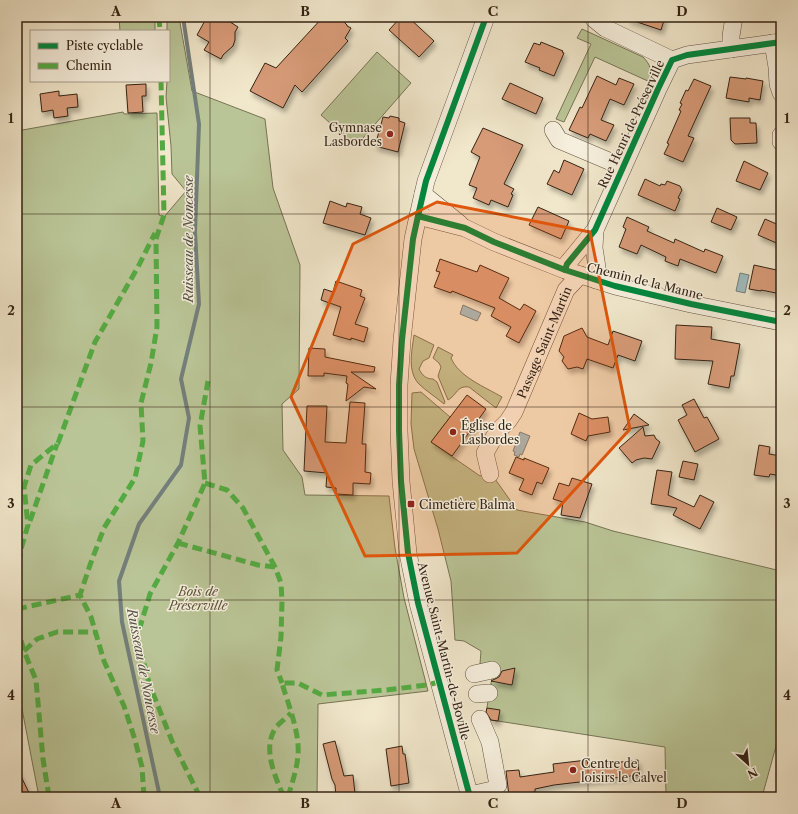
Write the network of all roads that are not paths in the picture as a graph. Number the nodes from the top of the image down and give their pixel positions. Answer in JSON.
{"nodes":[{"id":1,"x":486,"y":17,"type":"edge"},
{"id":2,"x":594,"y":17,"type":"edge"},
{"id":3,"x":734,"y":17,"type":"edge"},
{"id":4,"x":777,"y":43,"type":"edge"},
{"id":5,"x":731,"y":49,"type":"junction"},
{"id":6,"x":672,"y":60,"type":"junction"},
{"id":7,"x":779,"y":70,"type":"edge"},
{"id":8,"x":781,"y":93,"type":"edge"},
{"id":9,"x":553,"y":130,"type":"dead end"},
{"id":10,"x":781,"y":135,"type":"edge"},
{"id":11,"x":781,"y":142,"type":"edge"},
{"id":12,"x":623,"y":167,"type":"junction"},
{"id":13,"x":423,"y":194,"type":"junction"},
{"id":14,"x":418,"y":216,"type":"junction"},
{"id":15,"x":465,"y":228,"type":"junction"},
{"id":16,"x":595,"y":230,"type":"junction"},
{"id":17,"x":572,"y":273,"type":"junction"},
{"id":18,"x":596,"y":280,"type":"junction"},
{"id":19,"x":781,"y":322,"type":"edge"},
{"id":20,"x":490,"y":474,"type":"dead end"},
{"id":21,"x":492,"y":670,"type":"dead end"},
{"id":22,"x":474,"y":674,"type":"dead end"},
{"id":23,"x":480,"y":719,"type":"dead end"},
{"id":24,"x":470,"y":796,"type":"edge"}],
"edges":[{"from":1,"to":13,"type":"street","name":"Avenue Saint-Martin-de-Boville"},
{"from":2,"to":6,"type":"street"},
{"from":3,"to":5,"type":"street"},
{"from":4,"to":5,"type":"street","name":"Rue Henri de Préserville"},
{"from":4,"to":7,"type":"street"},
{"from":5,"to":6,"type":"street","name":"Rue Henri de Préserville"},
{"from":6,"to":12,"type":"street","name":"Rue Henri de Préserville"},
{"from":7,"to":8,"type":"street"},
{"from":9,"to":12,"type":"street"},
{"from":10,"to":11,"type":"street"},
{"from":12,"to":16,"type":"street","name":"Rue Henri de Préserville"},
{"from":13,"to":14,"type":"street","name":"Avenue Saint-Martin-de-Boville"},
{"from":13,"to":15,"type":"street","name":"Chemin de la Manne"},
{"from":14,"to":15,"type":"street","name":"Chemin de la Manne"},
{"from":14,"to":24,"type":"street","name":"Avenue Saint-Martin-de-Boville"},
{"from":15,"to":17,"type":"street","name":"Chemin de la Manne"},
{"from":16,"to":17,"type":"street","name":"Rue Henri de Préserville"},
{"from":16,"to":18,"type":"street","name":"Rue Henri de Préserville"},
{"from":17,"to":18,"type":"street","name":"Chemin de la Manne"},
{"from":17,"to":20,"type":"street","name":"Passage Saint-Martin"},
{"from":18,"to":19,"type":"street","name":"Chemin de la Manne"},
{"from":21,"to":22,"type":"street"},
{"from":23,"to":24,"type":"street"}]}
